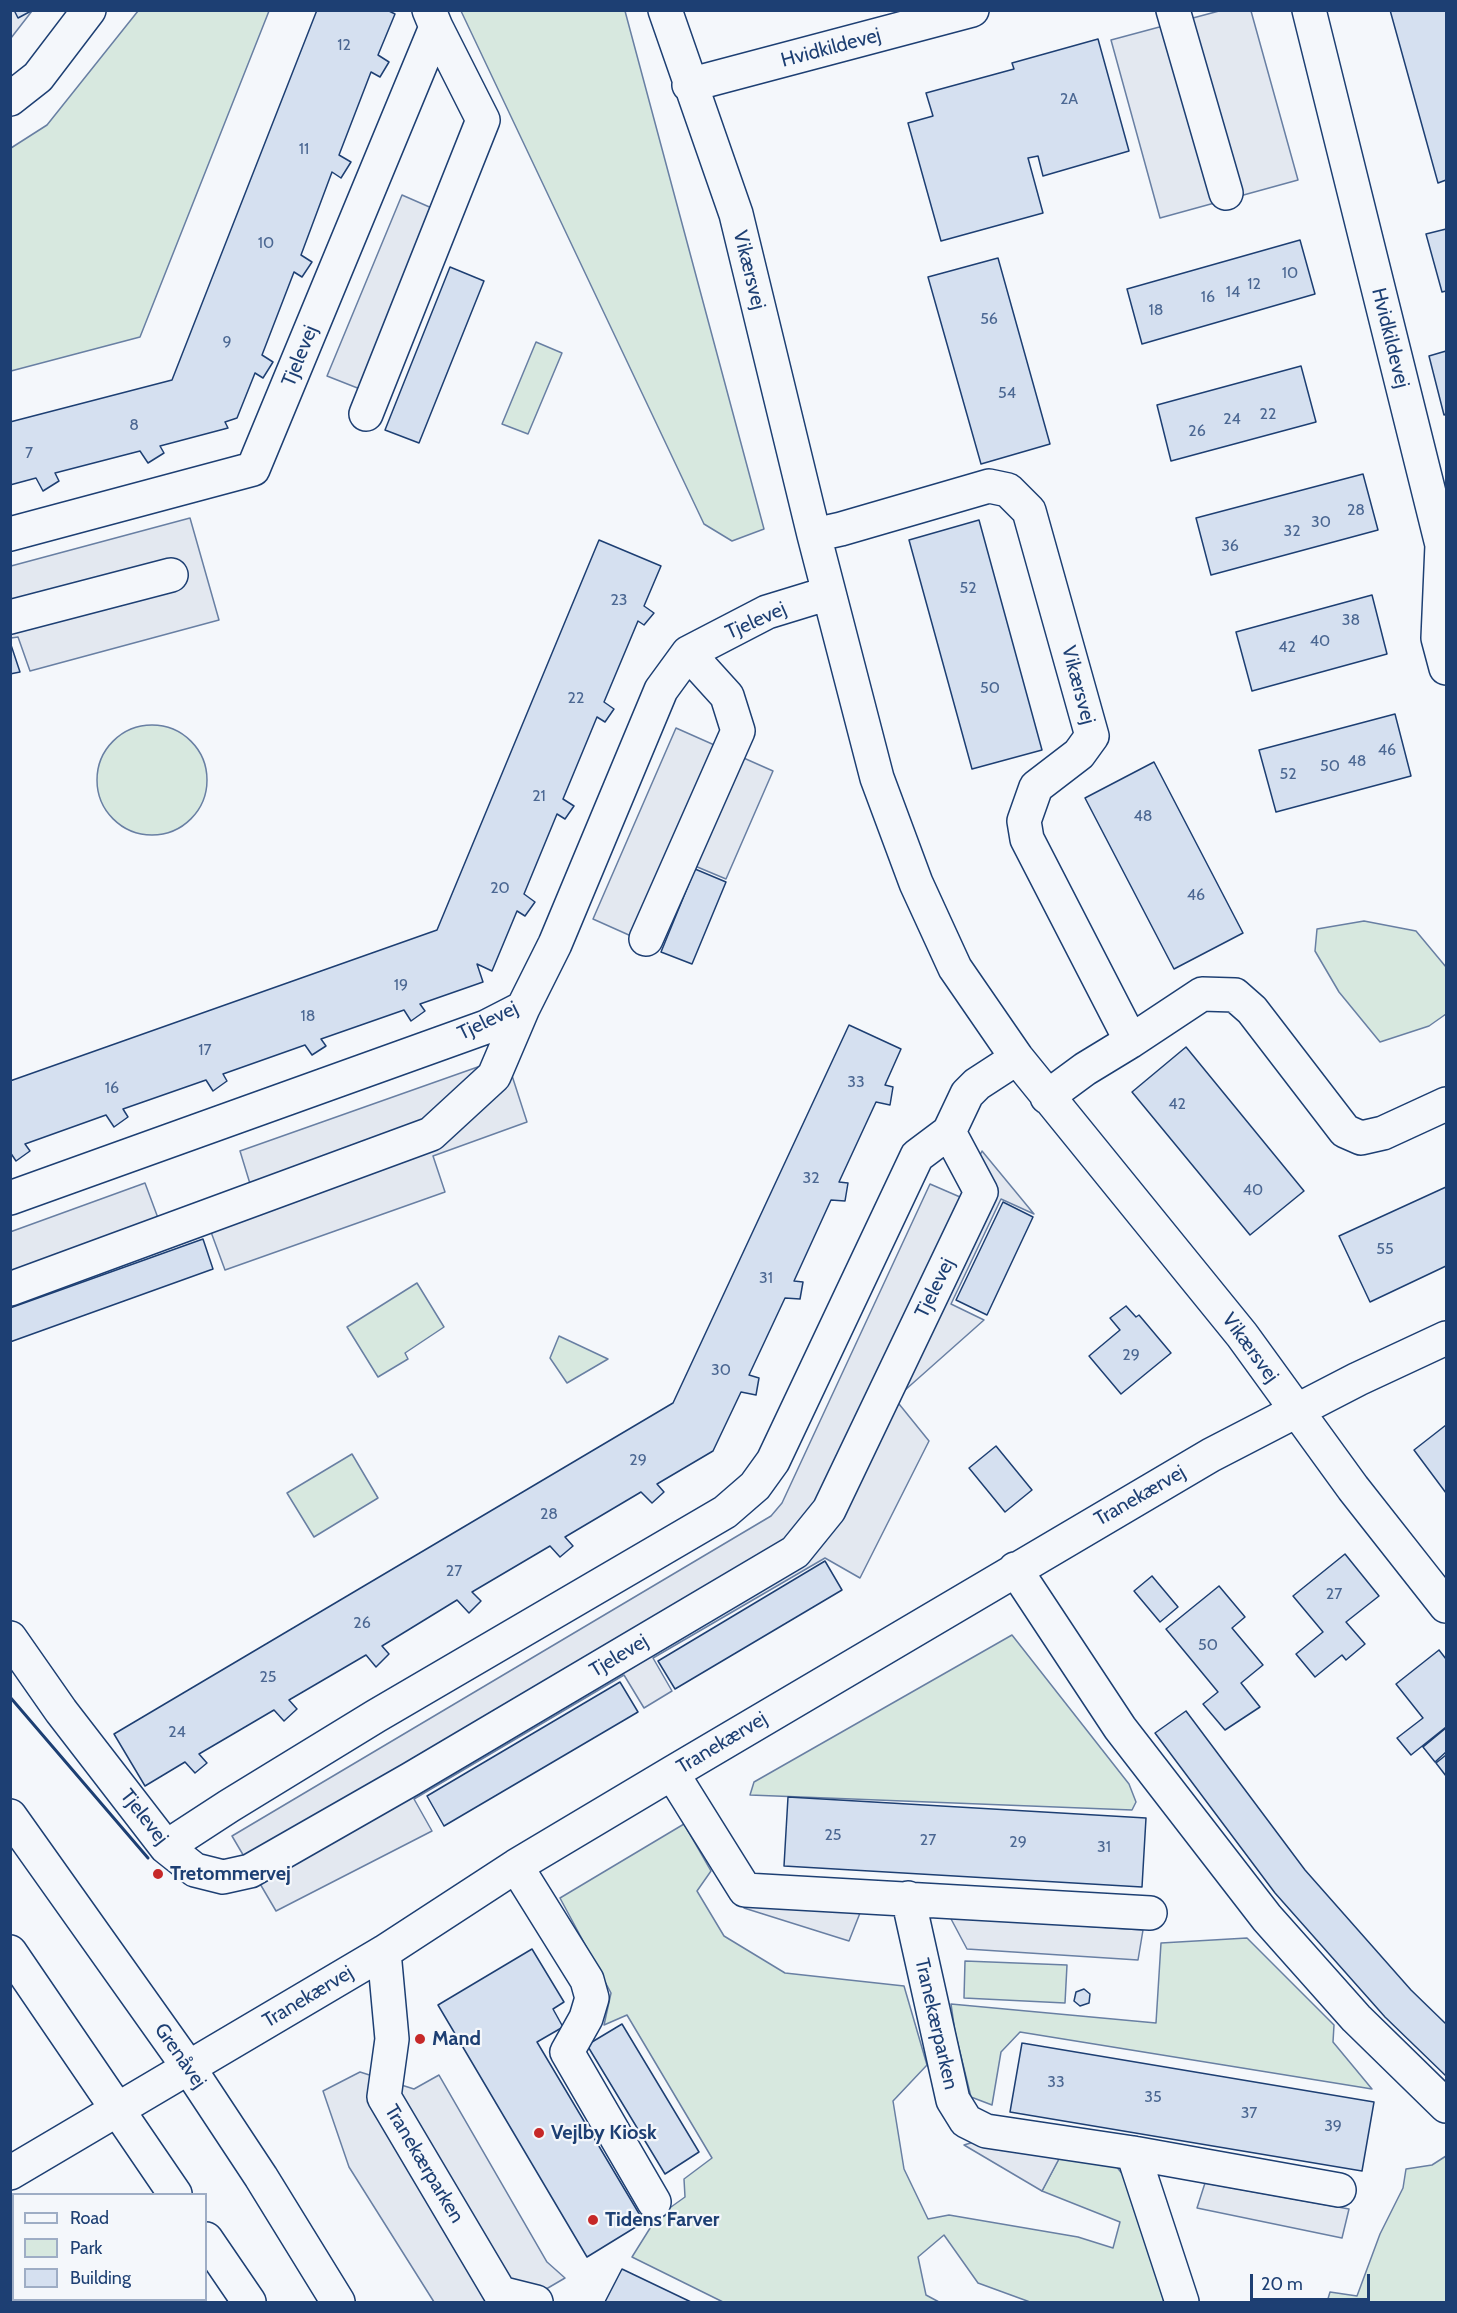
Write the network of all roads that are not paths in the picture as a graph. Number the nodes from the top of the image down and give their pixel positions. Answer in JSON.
{"nodes":[{"id":1,"x":89,"y":10,"type":"edge"},
{"id":2,"x":665,"y":10,"type":"edge"},
{"id":3,"x":972,"y":10,"type":"edge"},
{"id":4,"x":1173,"y":10,"type":"edge"},
{"id":5,"x":1309,"y":10,"type":"edge"},
{"id":6,"x":938,"y":15,"type":"edge"},
{"id":7,"x":432,"y":19,"type":"edge"},
{"id":8,"x":689,"y":85,"type":"junction"},
{"id":9,"x":10,"y":99,"type":"edge"},
{"id":10,"x":1226,"y":193,"type":"dead end"},
{"id":11,"x":366,"y":414,"type":"dead end"},
{"id":12,"x":10,"y":534,"type":"edge"},
{"id":13,"x":814,"y":535,"type":"junction"},
{"id":14,"x":171,"y":575,"type":"dead end"},
{"id":15,"x":829,"y":593,"type":"junction"},
{"id":16,"x":10,"y":617,"type":"edge"},
{"id":17,"x":688,"y":653,"type":"junction"},
{"id":18,"x":1446,"y":668,"type":"edge"},
{"id":19,"x":646,"y":939,"type":"dead end"},
{"id":20,"x":523,"y":1008,"type":"junction"},
{"id":21,"x":1131,"y":1041,"type":"junction"},
{"id":22,"x":1017,"y":1058,"type":"junction"},
{"id":23,"x":1047,"y":1096,"type":"junction"},
{"id":24,"x":1446,"y":1104,"type":"edge"},
{"id":25,"x":949,"y":1132,"type":"junction"},
{"id":26,"x":10,"y":1198,"type":"edge"},
{"id":27,"x":10,"y":1289,"type":"edge"},
{"id":28,"x":1446,"y":1338,"type":"edge"},
{"id":29,"x":1296,"y":1411,"type":"junction"},
{"id":30,"x":1015,"y":1569,"type":"junction"},
{"id":31,"x":1446,"y":1605,"type":"edge"},
{"id":32,"x":10,"y":1638,"type":"edge"},
{"id":33,"x":672,"y":1773,"type":"junction"},
{"id":34,"x":10,"y":1816,"type":"edge"},
{"id":35,"x":166,"y":1847,"type":"junction"},
{"id":36,"x":516,"y":1866,"type":"junction"},
{"id":37,"x":908,"y":1898,"type":"junction"},
{"id":38,"x":1150,"y":1913,"type":"dead end"},
{"id":39,"x":10,"y":1952,"type":"edge"},
{"id":40,"x":384,"y":1952,"type":"junction"},
{"id":41,"x":189,"y":2068,"type":"junction"},
{"id":42,"x":1446,"y":2106,"type":"edge"},
{"id":43,"x":119,"y":2110,"type":"junction"},
{"id":44,"x":1133,"y":2153,"type":"junction"},
{"id":45,"x":10,"y":2173,"type":"edge"},
{"id":46,"x":1339,"y":2190,"type":"dead end"},
{"id":47,"x":175,"y":2193,"type":"edge"},
{"id":48,"x":654,"y":2202,"type":"dead end"},
{"id":49,"x":207,"y":2240,"type":"edge"},
{"id":50,"x":249,"y":2302,"type":"edge"},
{"id":51,"x":338,"y":2302,"type":"edge"},
{"id":52,"x":536,"y":2302,"type":"edge"},
{"id":53,"x":1182,"y":2302,"type":"edge"}],
"edges":[{"from":1,"to":9,"type":"street"},
{"from":2,"to":8,"type":"street","name":"Vikærsvej"},
{"from":3,"to":6,"type":"street","name":"Hvidkildevej"},
{"from":4,"to":10,"type":"street"},
{"from":5,"to":18,"type":"street","name":"Hvidkildevej"},
{"from":6,"to":8,"type":"street","name":"Hvidkildevej"},
{"from":7,"to":11,"type":"street"},
{"from":7,"to":12,"type":"street","name":"Tjelevej"},
{"from":8,"to":13,"type":"street","name":"Vikærsvej"},
{"from":13,"to":15,"type":"street","name":"Vikærsvej"},
{"from":13,"to":21,"type":"street","name":"Vikærsvej"},
{"from":14,"to":16,"type":"street"},
{"from":15,"to":17,"type":"street","name":"Tjelevej"},
{"from":15,"to":22,"type":"street","name":"Vikærsvej"},
{"from":17,"to":19,"type":"street"},
{"from":17,"to":20,"type":"street","name":"Tjelevej"},
{"from":20,"to":26,"type":"street","name":"Tjelevej"},
{"from":20,"to":27,"type":"street"},
{"from":21,"to":23,"type":"street"},
{"from":21,"to":24,"type":"street"},
{"from":22,"to":23,"type":"street","name":"Vikærsvej"},
{"from":22,"to":25,"type":"street"},
{"from":23,"to":29,"type":"street","name":"Vikærsvej"},
{"from":25,"to":35,"type":"street"},
{"from":25,"to":35,"type":"street","name":"Tjelevej"},
{"from":28,"to":29,"type":"street","name":"Tranekærvej"},
{"from":29,"to":30,"type":"street","name":"Tranekærvej"},
{"from":29,"to":31,"type":"street","name":"Vikærsvej"},
{"from":30,"to":33,"type":"street","name":"Tranekærvej"},
{"from":30,"to":42,"type":"street"},
{"from":32,"to":35,"type":"street","name":"Tjelevej"},
{"from":33,"to":36,"type":"street","name":"Tranekærvej"},
{"from":33,"to":37,"type":"street"},
{"from":34,"to":41,"type":"street","name":"Grenåvej"},
{"from":36,"to":40,"type":"street","name":"Tranekærvej"},
{"from":36,"to":48,"type":"street"},
{"from":37,"to":38,"type":"street"},
{"from":37,"to":44,"type":"street","name":"Tranekærparken"},
{"from":39,"to":43,"type":"street"},
{"from":40,"to":41,"type":"street","name":"Tranekærvej"},
{"from":40,"to":52,"type":"street","name":"Tranekærparken"},
{"from":41,"to":43,"type":"street","name":"Tranekærvej"},
{"from":41,"to":51,"type":"street","name":"Grenåvej"},
{"from":43,"to":45,"type":"street","name":"Tranekærvej"},
{"from":43,"to":47,"type":"street"},
{"from":44,"to":46,"type":"street","name":"Tranekærparken"},
{"from":44,"to":53,"type":"street"},
{"from":49,"to":50,"type":"street"}]}
